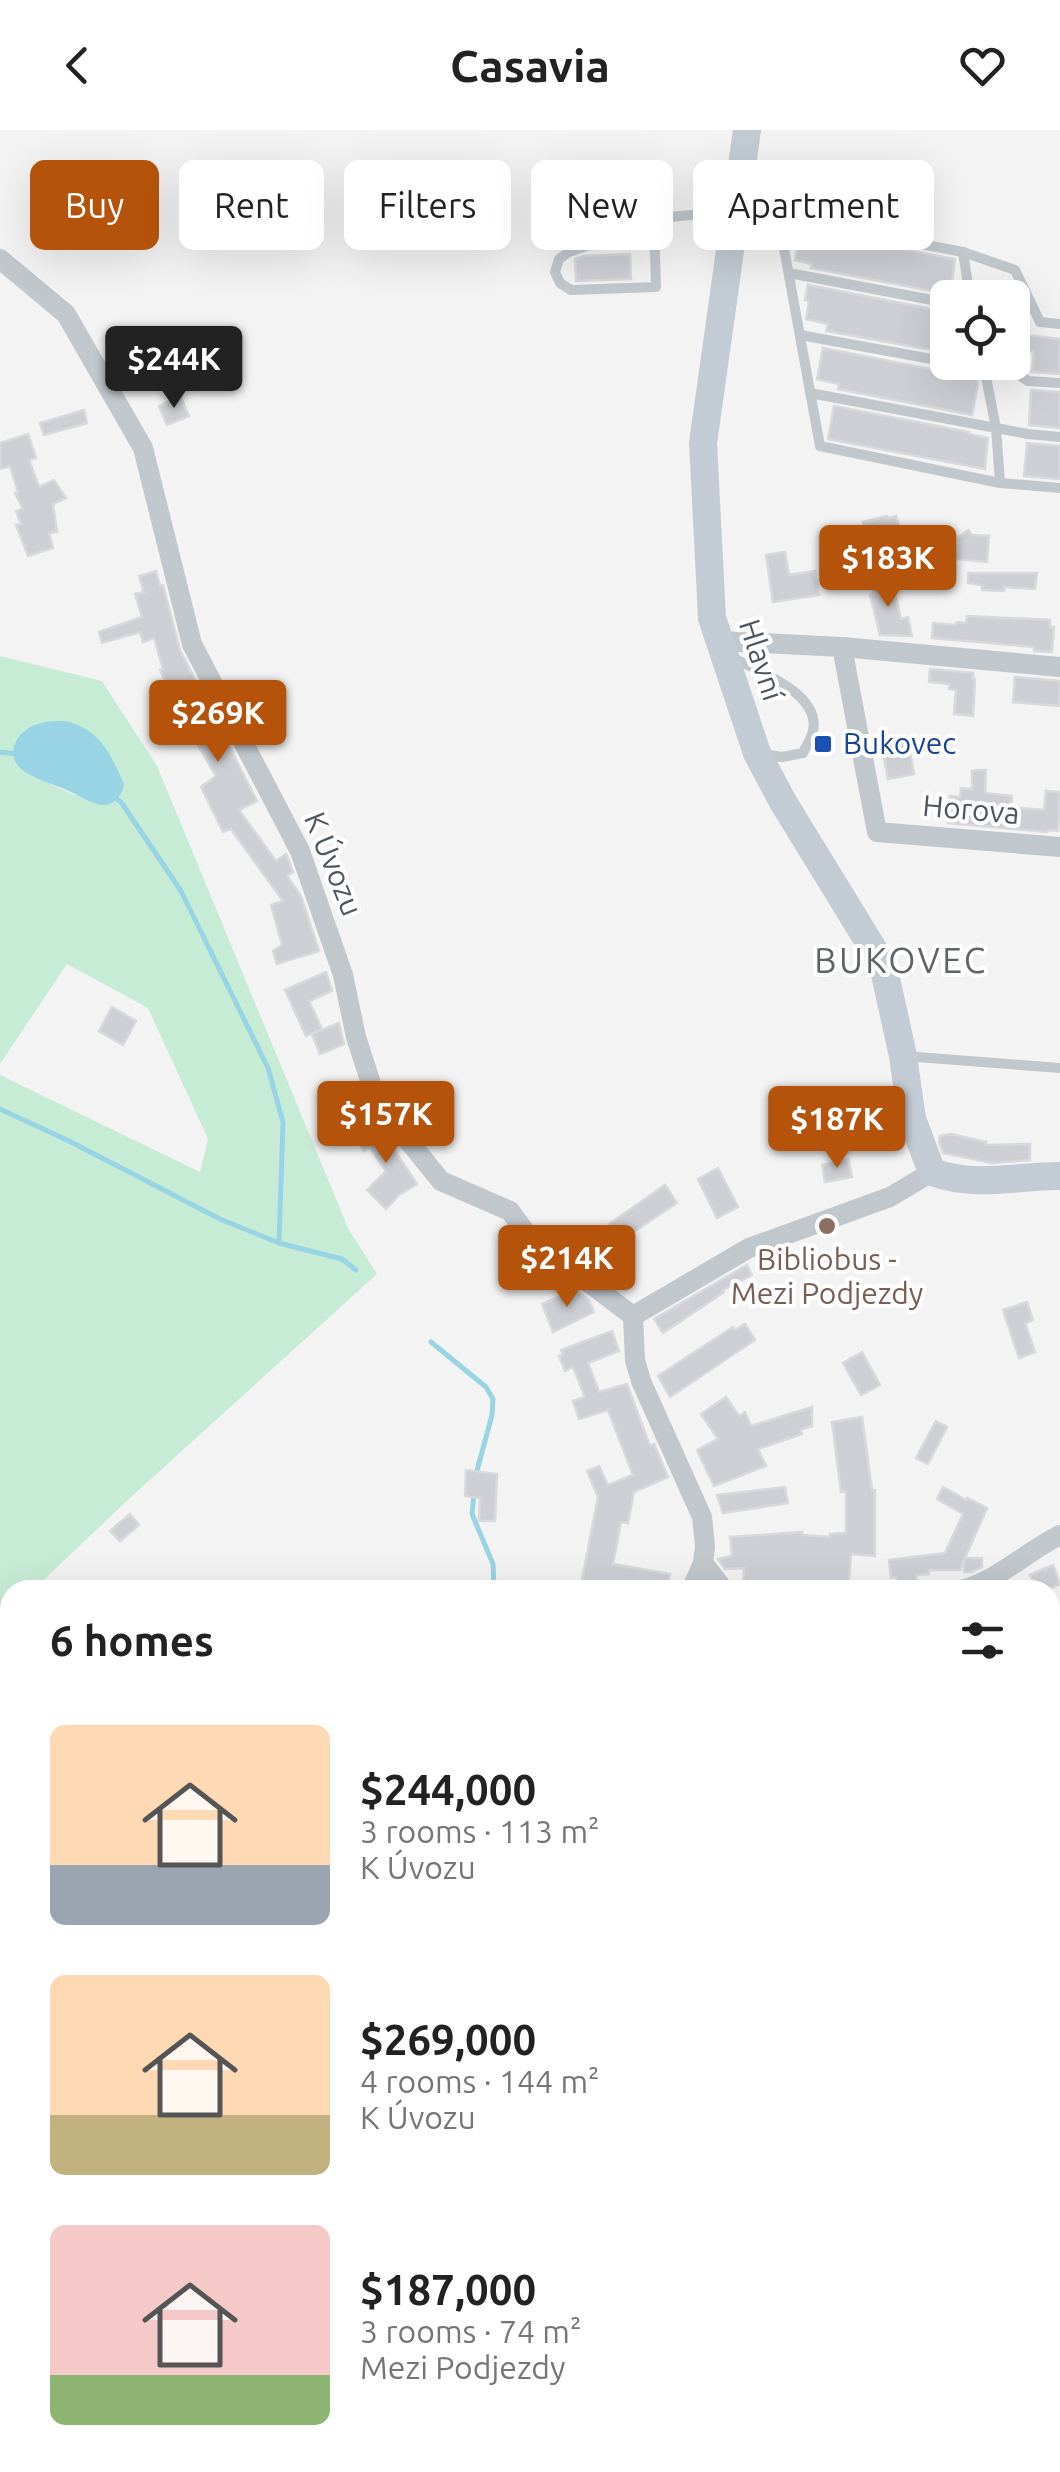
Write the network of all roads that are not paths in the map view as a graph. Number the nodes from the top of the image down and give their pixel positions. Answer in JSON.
{"nodes":[{"id":1,"x":747,"y":130,"type":"edge"},
{"id":2,"x":743,"y":160,"type":"edge"},
{"id":3,"x":654,"y":223,"type":"joint"},
{"id":4,"x":934,"y":247,"type":"edge"},
{"id":5,"x":730,"y":250,"type":"edge"},
{"id":6,"x":784,"y":250,"type":"edge"},
{"id":7,"x":963,"y":252,"type":"junction"},
{"id":8,"x":0,"y":259,"type":"edge"},
{"id":9,"x":788,"y":273,"type":"junction"},
{"id":10,"x":967,"y":280,"type":"edge"},
{"id":11,"x":930,"y":300,"type":"edge"},
{"id":12,"x":1060,"y":324,"type":"edge"},
{"id":13,"x":800,"y":335,"type":"junction"},
{"id":14,"x":930,"y":359,"type":"edge"},
{"id":15,"x":987,"y":380,"type":"edge"},
{"id":16,"x":1027,"y":380,"type":"edge"},
{"id":17,"x":1060,"y":384,"type":"edge"},
{"id":18,"x":810,"y":392,"type":"junction"},
{"id":19,"x":996,"y":428,"type":"junction"},
{"id":20,"x":1060,"y":437,"type":"edge"},
{"id":21,"x":1000,"y":483,"type":"junction"},
{"id":22,"x":1060,"y":488,"type":"edge"},
{"id":23,"x":842,"y":647,"type":"junction"},
{"id":24,"x":722,"y":648,"type":"junction"},
{"id":25,"x":1060,"y":666,"type":"edge"},
{"id":26,"x":757,"y":753,"type":"junction"},
{"id":27,"x":1060,"y":847,"type":"edge"},
{"id":28,"x":903,"y":1056,"type":"junction"},
{"id":29,"x":1060,"y":1068,"type":"edge"},
{"id":30,"x":932,"y":1172,"type":"junction"},
{"id":31,"x":1060,"y":1176,"type":"edge"},
{"id":32,"x":632,"y":1316,"type":"junction"},
{"id":33,"x":1060,"y":1535,"type":"edge"},
{"id":34,"x":703,"y":1563,"type":"junction"},
{"id":35,"x":695,"y":1580,"type":"edge"},
{"id":36,"x":716,"y":1580,"type":"edge"},
{"id":37,"x":989,"y":1580,"type":"edge"}],
"edges":[{"from":1,"to":2,"type":"street","name":"Hlavní"},
{"from":3,"to":3,"type":"lane"},
{"from":4,"to":7,"type":"lane"},
{"from":5,"to":24,"type":"street","name":"Hlavní"},
{"from":6,"to":9,"type":"lane"},
{"from":7,"to":10,"type":"lane"},
{"from":7,"to":12,"type":"lane"},
{"from":8,"to":32,"type":"street","name":"K Úvozu"},
{"from":9,"to":11,"type":"lane"},
{"from":9,"to":13,"type":"lane"},
{"from":13,"to":14,"type":"lane"},
{"from":13,"to":18,"type":"lane"},
{"from":15,"to":19,"type":"lane"},
{"from":16,"to":17,"type":"lane"},
{"from":18,"to":19,"type":"lane"},
{"from":18,"to":21,"type":"lane"},
{"from":19,"to":20,"type":"lane"},
{"from":19,"to":21,"type":"lane"},
{"from":21,"to":22,"type":"lane"},
{"from":23,"to":24,"type":"street"},
{"from":23,"to":25,"type":"street"},
{"from":23,"to":27,"type":"street","name":"Horova"},
{"from":24,"to":26,"type":"street","name":"Hlavní"},
{"from":24,"to":26,"type":"lane"},
{"from":26,"to":28,"type":"street","name":"Hlavní"},
{"from":28,"to":29,"type":"lane"},
{"from":28,"to":30,"type":"street","name":"Hlavní"},
{"from":30,"to":31,"type":"street"},
{"from":30,"to":32,"type":"street"},
{"from":32,"to":34,"type":"street"},
{"from":33,"to":37,"type":"street"},
{"from":34,"to":35,"type":"street"},
{"from":34,"to":36,"type":"street"}]}
